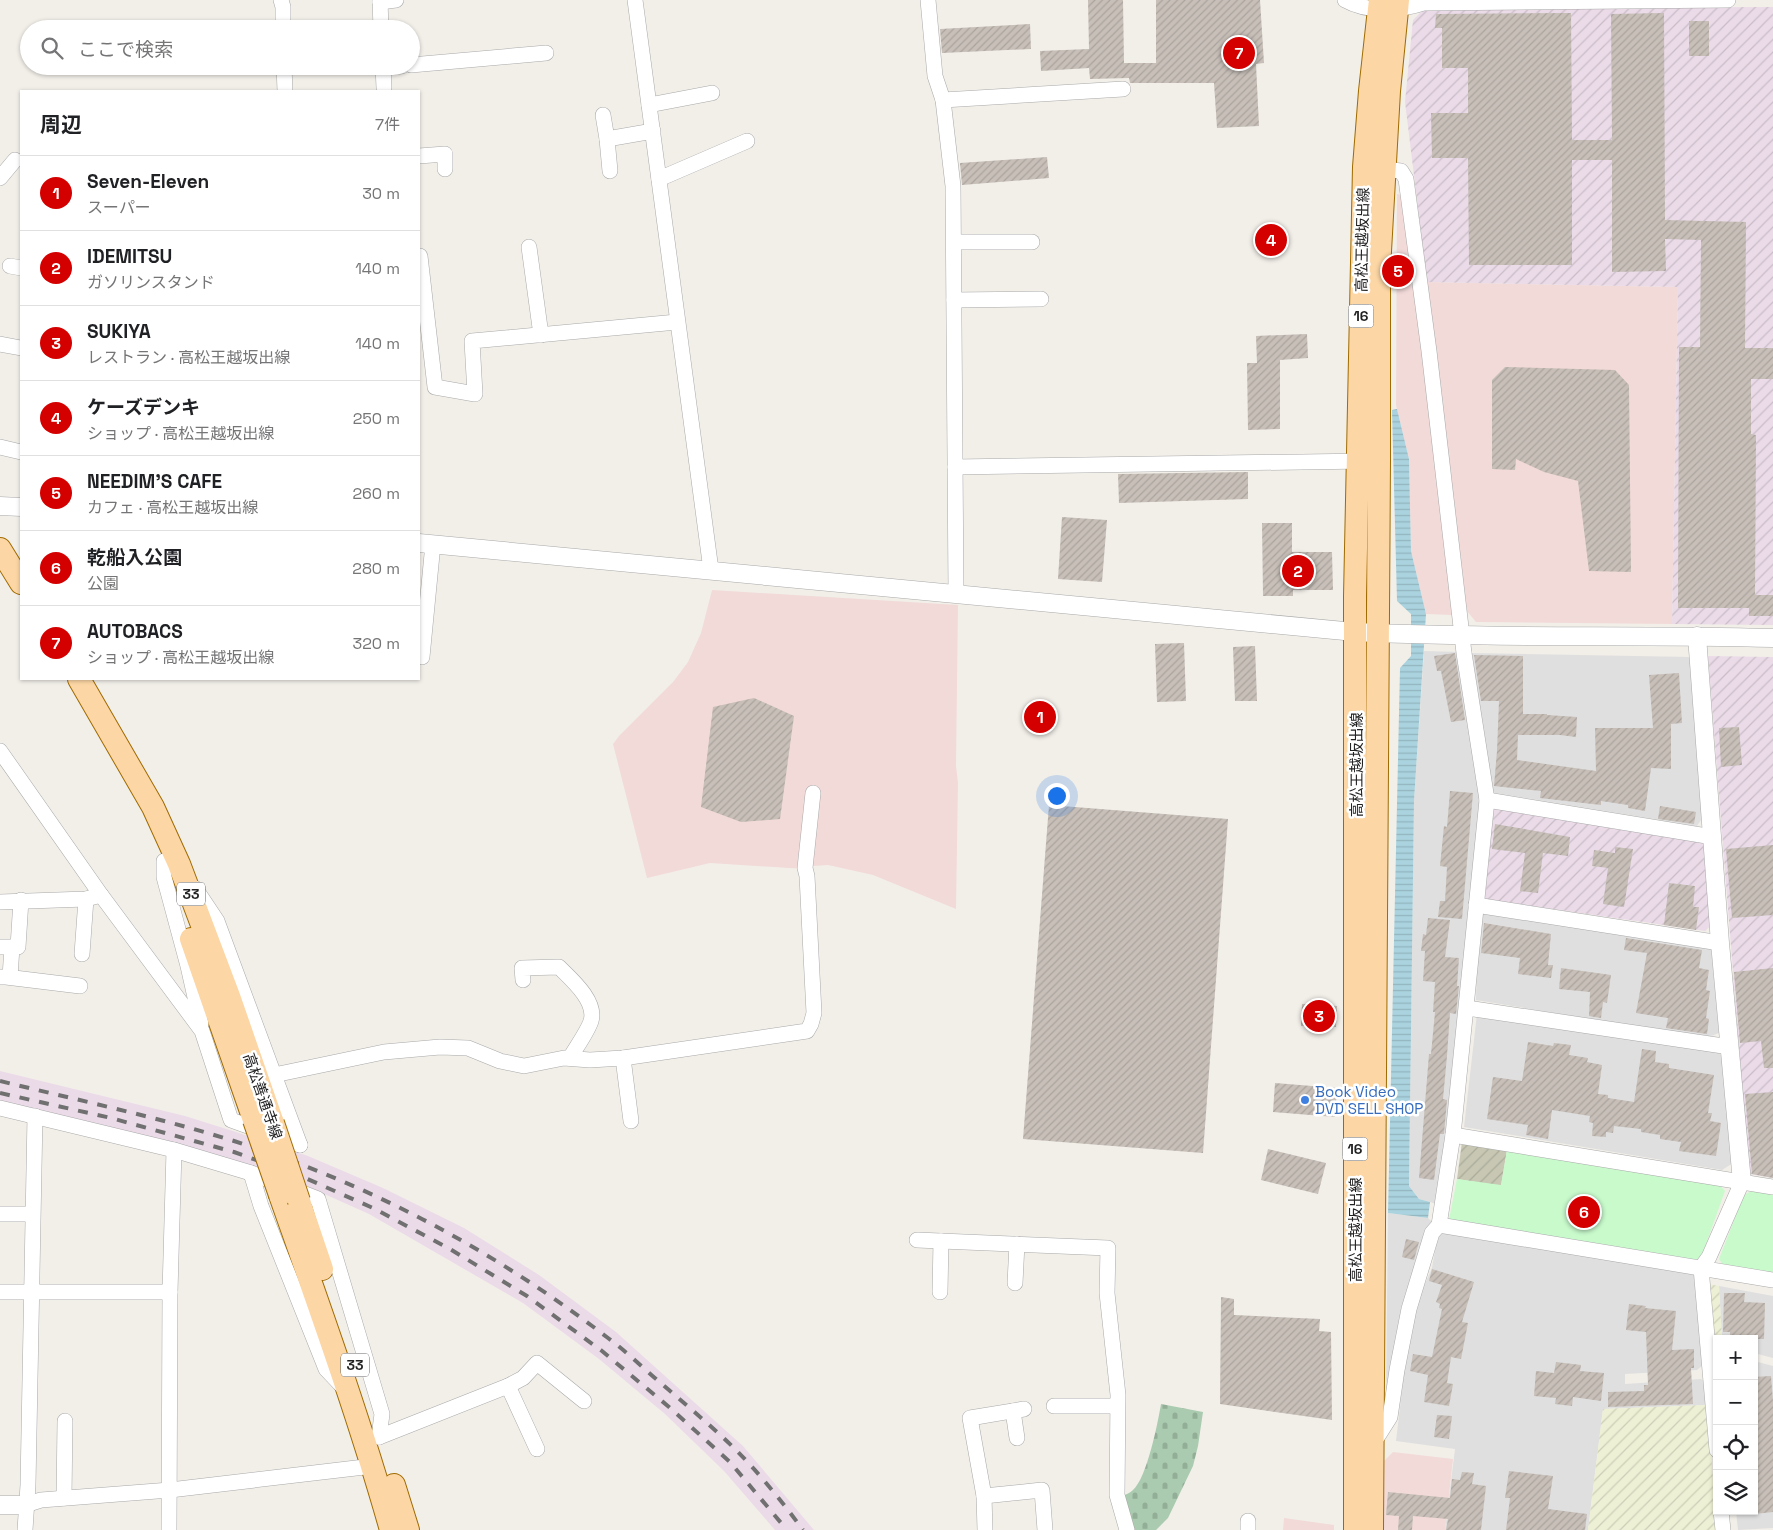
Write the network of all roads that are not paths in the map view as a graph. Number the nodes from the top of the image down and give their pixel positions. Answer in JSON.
{"nodes":[{"id":1,"x":281,"y":0,"type":"edge"},
{"id":2,"x":396,"y":0,"type":"edge"},
{"id":3,"x":635,"y":0,"type":"edge"},
{"id":4,"x":928,"y":0,"type":"edge"},
{"id":5,"x":1345,"y":0,"type":"edge"},
{"id":6,"x":1728,"y":0,"type":"edge"},
{"id":7,"x":380,"y":1,"type":"edge"},
{"id":8,"x":1390,"y":3,"type":"edge"},
{"id":9,"x":284,"y":20,"type":"edge"},
{"id":10,"x":381,"y":20,"type":"edge"},
{"id":11,"x":546,"y":53,"type":"dead end"},
{"id":12,"x":420,"y":64,"type":"edge"},
{"id":13,"x":284,"y":75,"type":"edge"},
{"id":14,"x":383,"y":75,"type":"edge"},
{"id":15,"x":384,"y":88,"type":"dead end"},
{"id":16,"x":1123,"y":89,"type":"dead end"},
{"id":17,"x":285,"y":90,"type":"edge"},
{"id":18,"x":712,"y":93,"type":"dead end"},
{"id":19,"x":943,"y":100,"type":"junction"},
{"id":20,"x":649,"y":105,"type":"junction"},
{"id":21,"x":603,"y":115,"type":"dead end"},
{"id":22,"x":653,"y":130,"type":"junction"},
{"id":23,"x":608,"y":139,"type":"junction"},
{"id":24,"x":747,"y":141,"type":"dead end"},
{"id":25,"x":420,"y":156,"type":"edge"},
{"id":26,"x":12,"y":161,"type":"edge"},
{"id":27,"x":1374,"y":168,"type":"junction"},
{"id":28,"x":445,"y":169,"type":"dead end"},
{"id":29,"x":610,"y":171,"type":"dead end"},
{"id":30,"x":0,"y":178,"type":"edge"},
{"id":31,"x":659,"y":179,"type":"junction"},
{"id":32,"x":954,"y":242,"type":"junction"},
{"id":33,"x":1032,"y":242,"type":"dead end"},
{"id":34,"x":529,"y":247,"type":"dead end"},
{"id":35,"x":420,"y":256,"type":"dead end"},
{"id":36,"x":1041,"y":299,"type":"dead end"},
{"id":37,"x":954,"y":300,"type":"junction"},
{"id":38,"x":677,"y":322,"type":"junction"},
{"id":39,"x":541,"y":335,"type":"junction"},
{"id":40,"x":0,"y":344,"type":"edge"},
{"id":41,"x":20,"y":345,"type":"edge"},
{"id":42,"x":0,"y":447,"type":"edge"},
{"id":43,"x":20,"y":452,"type":"edge"},
{"id":44,"x":1368,"y":461,"type":"junction"},
{"id":45,"x":955,"y":467,"type":"junction"},
{"id":46,"x":0,"y":506,"type":"edge"},
{"id":47,"x":20,"y":508,"type":"edge"},
{"id":48,"x":426,"y":543,"type":"edge"},
{"id":49,"x":0,"y":549,"type":"edge"},
{"id":50,"x":0,"y":569,"type":"edge"},
{"id":51,"x":711,"y":570,"type":"junction"},
{"id":52,"x":20,"y":581,"type":"edge"},
{"id":53,"x":956,"y":593,"type":"junction"},
{"id":54,"x":20,"y":600,"type":"edge"},
{"id":55,"x":1355,"y":632,"type":"junction"},
{"id":56,"x":1377,"y":633,"type":"junction"},
{"id":57,"x":1462,"y":635,"type":"junction"},
{"id":58,"x":1697,"y":636,"type":"junction"},
{"id":59,"x":1773,"y":638,"type":"edge"},
{"id":60,"x":422,"y":657,"type":"dead end"},
{"id":61,"x":69,"y":680,"type":"edge"},
{"id":62,"x":80,"y":680,"type":"edge"},
{"id":63,"x":0,"y":751,"type":"edge"},
{"id":64,"x":813,"y":793,"type":"dead end"},
{"id":65,"x":1487,"y":800,"type":"junction"},
{"id":66,"x":1713,"y":837,"type":"junction"},
{"id":67,"x":172,"y":863,"type":"junction"},
{"id":68,"x":94,"y":897,"type":"junction"},
{"id":69,"x":21,"y":900,"type":"junction"},
{"id":70,"x":0,"y":902,"type":"edge"},
{"id":71,"x":1476,"y":905,"type":"junction"},
{"id":72,"x":1720,"y":943,"type":"junction"},
{"id":73,"x":6,"y":947,"type":"edge"},
{"id":74,"x":82,"y":954,"type":"dead end"},
{"id":75,"x":5,"y":977,"type":"edge"},
{"id":76,"x":523,"y":980,"type":"dead end"},
{"id":77,"x":80,"y":986,"type":"dead end"},
{"id":78,"x":1467,"y":1008,"type":"junction"},
{"id":79,"x":202,"y":1031,"type":"junction"},
{"id":80,"x":1730,"y":1047,"type":"junction"},
{"id":81,"x":570,"y":1058,"type":"junction"},
{"id":82,"x":623,"y":1058,"type":"junction"},
{"id":83,"x":274,"y":1075,"type":"junction"},
{"id":84,"x":0,"y":1108,"type":"edge"},
{"id":85,"x":35,"y":1116,"type":"junction"},
{"id":86,"x":631,"y":1121,"type":"dead end"},
{"id":87,"x":1454,"y":1135,"type":"junction"},
{"id":88,"x":174,"y":1150,"type":"junction"},
{"id":89,"x":251,"y":1173,"type":"junction"},
{"id":90,"x":1742,"y":1182,"type":"junction"},
{"id":91,"x":1773,"y":1187,"type":"edge"},
{"id":92,"x":290,"y":1198,"type":"junction"},
{"id":93,"x":0,"y":1214,"type":"edge"},
{"id":94,"x":32,"y":1214,"type":"junction"},
{"id":95,"x":1439,"y":1225,"type":"junction"},
{"id":96,"x":917,"y":1240,"type":"dead end"},
{"id":97,"x":941,"y":1241,"type":"junction"},
{"id":98,"x":1017,"y":1244,"type":"junction"},
{"id":99,"x":1700,"y":1268,"type":"junction"},
{"id":100,"x":1773,"y":1280,"type":"edge"},
{"id":101,"x":1015,"y":1283,"type":"dead end"},
{"id":102,"x":31,"y":1291,"type":"junction"},
{"id":103,"x":0,"y":1292,"type":"edge"},
{"id":104,"x":170,"y":1292,"type":"junction"},
{"id":105,"x":940,"y":1292,"type":"dead end"},
{"id":106,"x":508,"y":1386,"type":"junction"},
{"id":107,"x":349,"y":1394,"type":"junction"},
{"id":108,"x":584,"y":1401,"type":"dead end"},
{"id":109,"x":1054,"y":1406,"type":"dead end"},
{"id":110,"x":1116,"y":1406,"type":"junction"},
{"id":111,"x":65,"y":1421,"type":"dead end"},
{"id":112,"x":1715,"y":1425,"type":"edge"},
{"id":113,"x":379,"y":1437,"type":"junction"},
{"id":114,"x":1017,"y":1438,"type":"dead end"},
{"id":115,"x":1363,"y":1439,"type":"junction"},
{"id":116,"x":537,"y":1449,"type":"dead end"},
{"id":117,"x":373,"y":1466,"type":"junction"},
{"id":118,"x":170,"y":1490,"type":"junction"},
{"id":119,"x":984,"y":1496,"type":"junction"},
{"id":120,"x":64,"y":1498,"type":"junction"},
{"id":121,"x":0,"y":1505,"type":"edge"},
{"id":122,"x":25,"y":1505,"type":"junction"},
{"id":123,"x":1721,"y":1515,"type":"edge"},
{"id":124,"x":25,"y":1530,"type":"edge"},
{"id":125,"x":169,"y":1530,"type":"edge"},
{"id":126,"x":391,"y":1530,"type":"edge"},
{"id":127,"x":408,"y":1530,"type":"edge"},
{"id":128,"x":985,"y":1530,"type":"edge"},
{"id":129,"x":1045,"y":1530,"type":"edge"},
{"id":130,"x":1126,"y":1530,"type":"edge"},
{"id":131,"x":1355,"y":1530,"type":"edge"},
{"id":132,"x":1372,"y":1530,"type":"edge"},
{"id":133,"x":1723,"y":1530,"type":"edge"}],
"edges":[{"from":1,"to":9,"type":"street"},
{"from":2,"to":7,"type":"street"},
{"from":3,"to":20,"type":"street"},
{"from":4,"to":19,"type":"street"},
{"from":5,"to":8,"type":"street"},
{"from":6,"to":8,"type":"street"},
{"from":7,"to":10,"type":"street"},
{"from":8,"to":27,"type":"main road","name":"高松王越坂出線","number":"16"},
{"from":11,"to":12,"type":"street"},
{"from":13,"to":17,"type":"street"},
{"from":14,"to":15,"type":"street"},
{"from":16,"to":19,"type":"street"},
{"from":18,"to":20,"type":"street"},
{"from":19,"to":32,"type":"street"},
{"from":20,"to":22,"type":"street"},
{"from":21,"to":23,"type":"street"},
{"from":22,"to":23,"type":"street"},
{"from":22,"to":31,"type":"street"},
{"from":23,"to":29,"type":"street"},
{"from":24,"to":31,"type":"street"},
{"from":25,"to":28,"type":"street"},
{"from":26,"to":30,"type":"street"},
{"from":27,"to":44,"type":"main road","name":"高松王越坂出線","number":"16"},
{"from":27,"to":57,"type":"street"},
{"from":31,"to":38,"type":"street"},
{"from":32,"to":33,"type":"street"},
{"from":32,"to":37,"type":"street"},
{"from":34,"to":39,"type":"street"},
{"from":35,"to":39,"type":"street"},
{"from":36,"to":37,"type":"street"},
{"from":37,"to":45,"type":"street"},
{"from":38,"to":39,"type":"street"},
{"from":38,"to":51,"type":"street"},
{"from":40,"to":41,"type":"street"},
{"from":42,"to":43,"type":"street"},
{"from":44,"to":45,"type":"street"},
{"from":44,"to":55,"type":"main road","name":"高松王越坂出線","number":"16"},
{"from":44,"to":56,"type":"main road","name":"高松王越坂出線","number":"16"},
{"from":45,"to":53,"type":"street"},
{"from":46,"to":47,"type":"street"},
{"from":48,"to":51,"type":"street"},
{"from":48,"to":60,"type":"street"},
{"from":49,"to":52,"type":"main road"},
{"from":50,"to":54,"type":"main road"},
{"from":51,"to":53,"type":"street"},
{"from":53,"to":55,"type":"street"},
{"from":55,"to":56,"type":"street"},
{"from":55,"to":115,"type":"main road","name":"高松王越坂出線","number":"16"},
{"from":56,"to":57,"type":"street"},
{"from":56,"to":115,"type":"main road","name":"高松王越坂出線","number":"16"},
{"from":57,"to":58,"type":"street"},
{"from":57,"to":65,"type":"street"},
{"from":58,"to":59,"type":"street"},
{"from":58,"to":66,"type":"street"},
{"from":61,"to":67,"type":"main road","name":"高松善通寺線","number":"33"},
{"from":62,"to":67,"type":"main road","name":"高松善通寺線","number":"33"},
{"from":63,"to":68,"type":"street"},
{"from":64,"to":82,"type":"street"},
{"from":65,"to":66,"type":"street"},
{"from":65,"to":71,"type":"street"},
{"from":66,"to":72,"type":"street"},
{"from":67,"to":79,"type":"street"},
{"from":67,"to":83,"type":"street"},
{"from":67,"to":92,"type":"main road","name":"高松善通寺線","number":"33","bridge":true},
{"from":68,"to":69,"type":"street"},
{"from":68,"to":74,"type":"street"},
{"from":68,"to":79,"type":"street"},
{"from":69,"to":70,"type":"street"},
{"from":69,"to":73,"type":"street"},
{"from":71,"to":72,"type":"street"},
{"from":71,"to":78,"type":"street"},
{"from":72,"to":80,"type":"street"},
{"from":73,"to":75,"type":"street"},
{"from":75,"to":77,"type":"street"},
{"from":76,"to":81,"type":"street"},
{"from":78,"to":80,"type":"street"},
{"from":78,"to":87,"type":"street"},
{"from":79,"to":83,"type":"street"},
{"from":80,"to":90,"type":"street"},
{"from":81,"to":82,"type":"street"},
{"from":81,"to":83,"type":"street"},
{"from":82,"to":86,"type":"street"},
{"from":84,"to":85,"type":"street"},
{"from":85,"to":88,"type":"street"},
{"from":85,"to":94,"type":"street"},
{"from":87,"to":90,"type":"street"},
{"from":87,"to":95,"type":"street"},
{"from":88,"to":89,"type":"street"},
{"from":88,"to":104,"type":"street"},
{"from":89,"to":107,"type":"street"},
{"from":89,"to":113,"type":"street"},
{"from":90,"to":91,"type":"street"},
{"from":90,"to":99,"type":"street"},
{"from":92,"to":107,"type":"main road","name":"高松善通寺線","number":"33"},
{"from":92,"to":113,"type":"main road","name":"高松善通寺線","number":"33"},
{"from":93,"to":94,"type":"street"},
{"from":94,"to":102,"type":"street"},
{"from":95,"to":99,"type":"street"},
{"from":95,"to":115,"type":"street"},
{"from":96,"to":97,"type":"street"},
{"from":97,"to":98,"type":"street"},
{"from":97,"to":105,"type":"street"},
{"from":98,"to":101,"type":"street"},
{"from":98,"to":110,"type":"street"},
{"from":99,"to":100,"type":"street"},
{"from":99,"to":112,"type":"street"},
{"from":102,"to":103,"type":"street"},
{"from":102,"to":104,"type":"street"},
{"from":102,"to":122,"type":"street"},
{"from":104,"to":118,"type":"street"},
{"from":106,"to":108,"type":"street"},
{"from":106,"to":113,"type":"street"},
{"from":106,"to":116,"type":"street"},
{"from":107,"to":117,"type":"main road","name":"高松善通寺線","number":"33"},
{"from":109,"to":110,"type":"street"},
{"from":110,"to":130,"type":"street"},
{"from":111,"to":120,"type":"street"},
{"from":113,"to":127,"type":"main road","name":"高松善通寺線","number":"33"},
{"from":114,"to":119,"type":"street"},
{"from":115,"to":131,"type":"main road","name":"高松王越坂出線","number":"16"},
{"from":115,"to":132,"type":"main road","name":"高松王越坂出線","number":"16"},
{"from":117,"to":118,"type":"street"},
{"from":117,"to":126,"type":"main road","name":"高松善通寺線","number":"33"},
{"from":118,"to":120,"type":"street"},
{"from":118,"to":125,"type":"street"},
{"from":119,"to":128,"type":"street"},
{"from":119,"to":129,"type":"street"},
{"from":120,"to":122,"type":"street"},
{"from":121,"to":122,"type":"street"},
{"from":122,"to":124,"type":"street"},
{"from":123,"to":133,"type":"street"}]}
